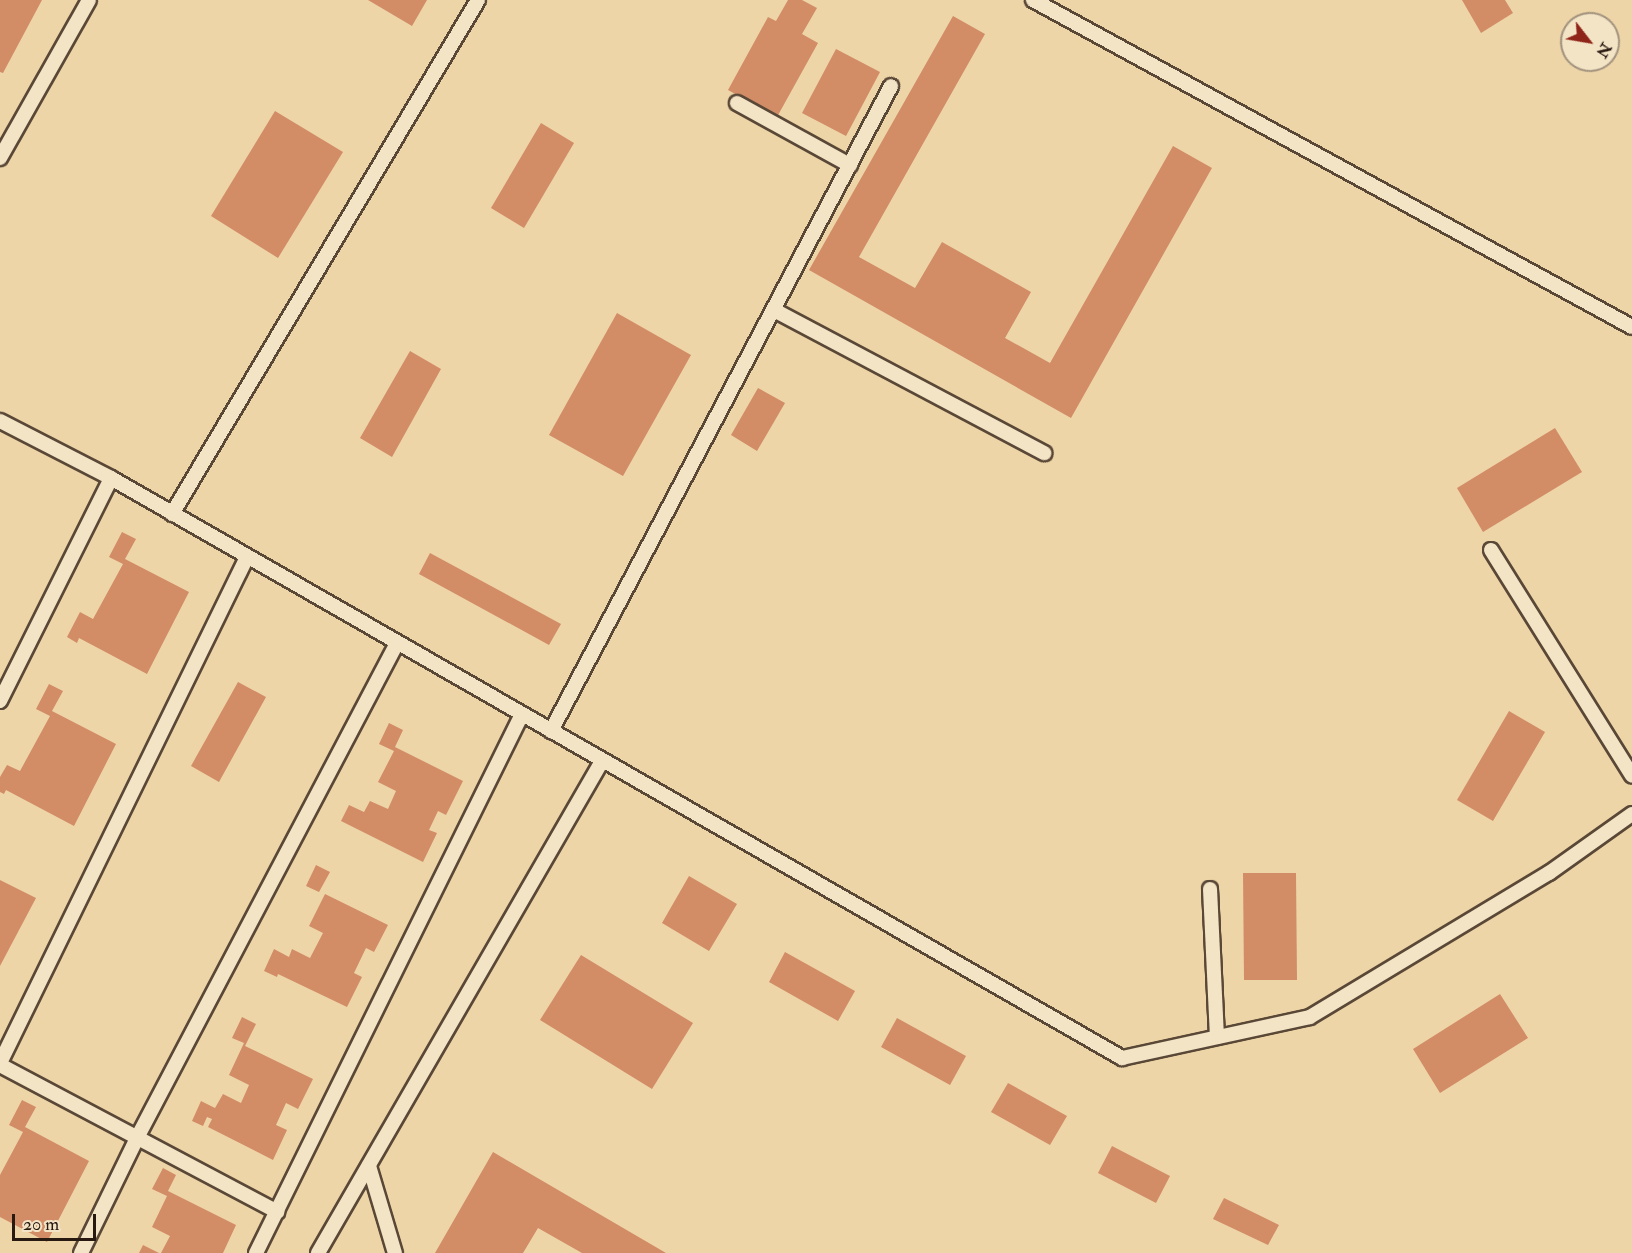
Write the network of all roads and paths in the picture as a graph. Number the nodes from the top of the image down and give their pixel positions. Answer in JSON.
{"nodes":[{"id":1,"x":89,"y":0,"type":"edge"},
{"id":2,"x":478,"y":0,"type":"edge"},
{"id":3,"x":1033,"y":0,"type":"edge"},
{"id":4,"x":891,"y":87,"type":"dead end"},
{"id":5,"x":737,"y":103,"type":"dead end"},
{"id":6,"x":0,"y":158,"type":"edge"},
{"id":7,"x":850,"y":165,"type":"junction"},
{"id":8,"x":774,"y":310,"type":"junction"},
{"id":9,"x":1632,"y":327,"type":"edge"},
{"id":10,"x":0,"y":421,"type":"edge"},
{"id":11,"x":1044,"y":453,"type":"dead end"},
{"id":12,"x":111,"y":478,"type":"junction"},
{"id":13,"x":172,"y":514,"type":"junction"},
{"id":14,"x":1491,"y":550,"type":"dead end"},
{"id":15,"x":247,"y":557,"type":"junction"},
{"id":16,"x":397,"y":643,"type":"junction"},
{"id":17,"x":0,"y":701,"type":"edge"},
{"id":18,"x":522,"y":714,"type":"junction"},
{"id":19,"x":551,"y":730,"type":"junction"},
{"id":20,"x":602,"y":761,"type":"junction"},
{"id":21,"x":1632,"y":776,"type":"edge"},
{"id":22,"x":1632,"y":814,"type":"edge"},
{"id":23,"x":1210,"y":889,"type":"dead end"},
{"id":24,"x":1217,"y":1037,"type":"junction"},
{"id":25,"x":0,"y":1064,"type":"edge"},
{"id":26,"x":138,"y":1136,"type":"junction"},
{"id":27,"x":369,"y":1166,"type":"junction"},
{"id":28,"x":278,"y":1212,"type":"junction"},
{"id":29,"x":81,"y":1253,"type":"edge"},
{"id":30,"x":256,"y":1253,"type":"edge"},
{"id":31,"x":318,"y":1253,"type":"edge"},
{"id":32,"x":395,"y":1253,"type":"edge"}],
"edges":[{"from":1,"to":6,"type":"lane"},
{"from":2,"to":13,"type":"lane"},
{"from":3,"to":9,"type":"lane"},
{"from":4,"to":7,"type":"lane"},
{"from":5,"to":7,"type":"lane"},
{"from":7,"to":8,"type":"lane"},
{"from":8,"to":11,"type":"lane"},
{"from":8,"to":19,"type":"lane"},
{"from":10,"to":12,"type":"lane"},
{"from":12,"to":13,"type":"lane"},
{"from":12,"to":17,"type":"lane"},
{"from":13,"to":15,"type":"lane"},
{"from":14,"to":21,"type":"lane"},
{"from":15,"to":16,"type":"lane"},
{"from":15,"to":25,"type":"lane"},
{"from":16,"to":18,"type":"lane"},
{"from":16,"to":26,"type":"lane"},
{"from":18,"to":19,"type":"lane"},
{"from":18,"to":28,"type":"lane"},
{"from":19,"to":20,"type":"lane"},
{"from":20,"to":24,"type":"lane"},
{"from":20,"to":27,"type":"lane"},
{"from":22,"to":24,"type":"lane"},
{"from":23,"to":24,"type":"lane"},
{"from":25,"to":26,"type":"lane"},
{"from":26,"to":28,"type":"lane"},
{"from":26,"to":29,"type":"lane"},
{"from":27,"to":31,"type":"lane"},
{"from":27,"to":32,"type":"lane"},
{"from":28,"to":30,"type":"lane"}]}
